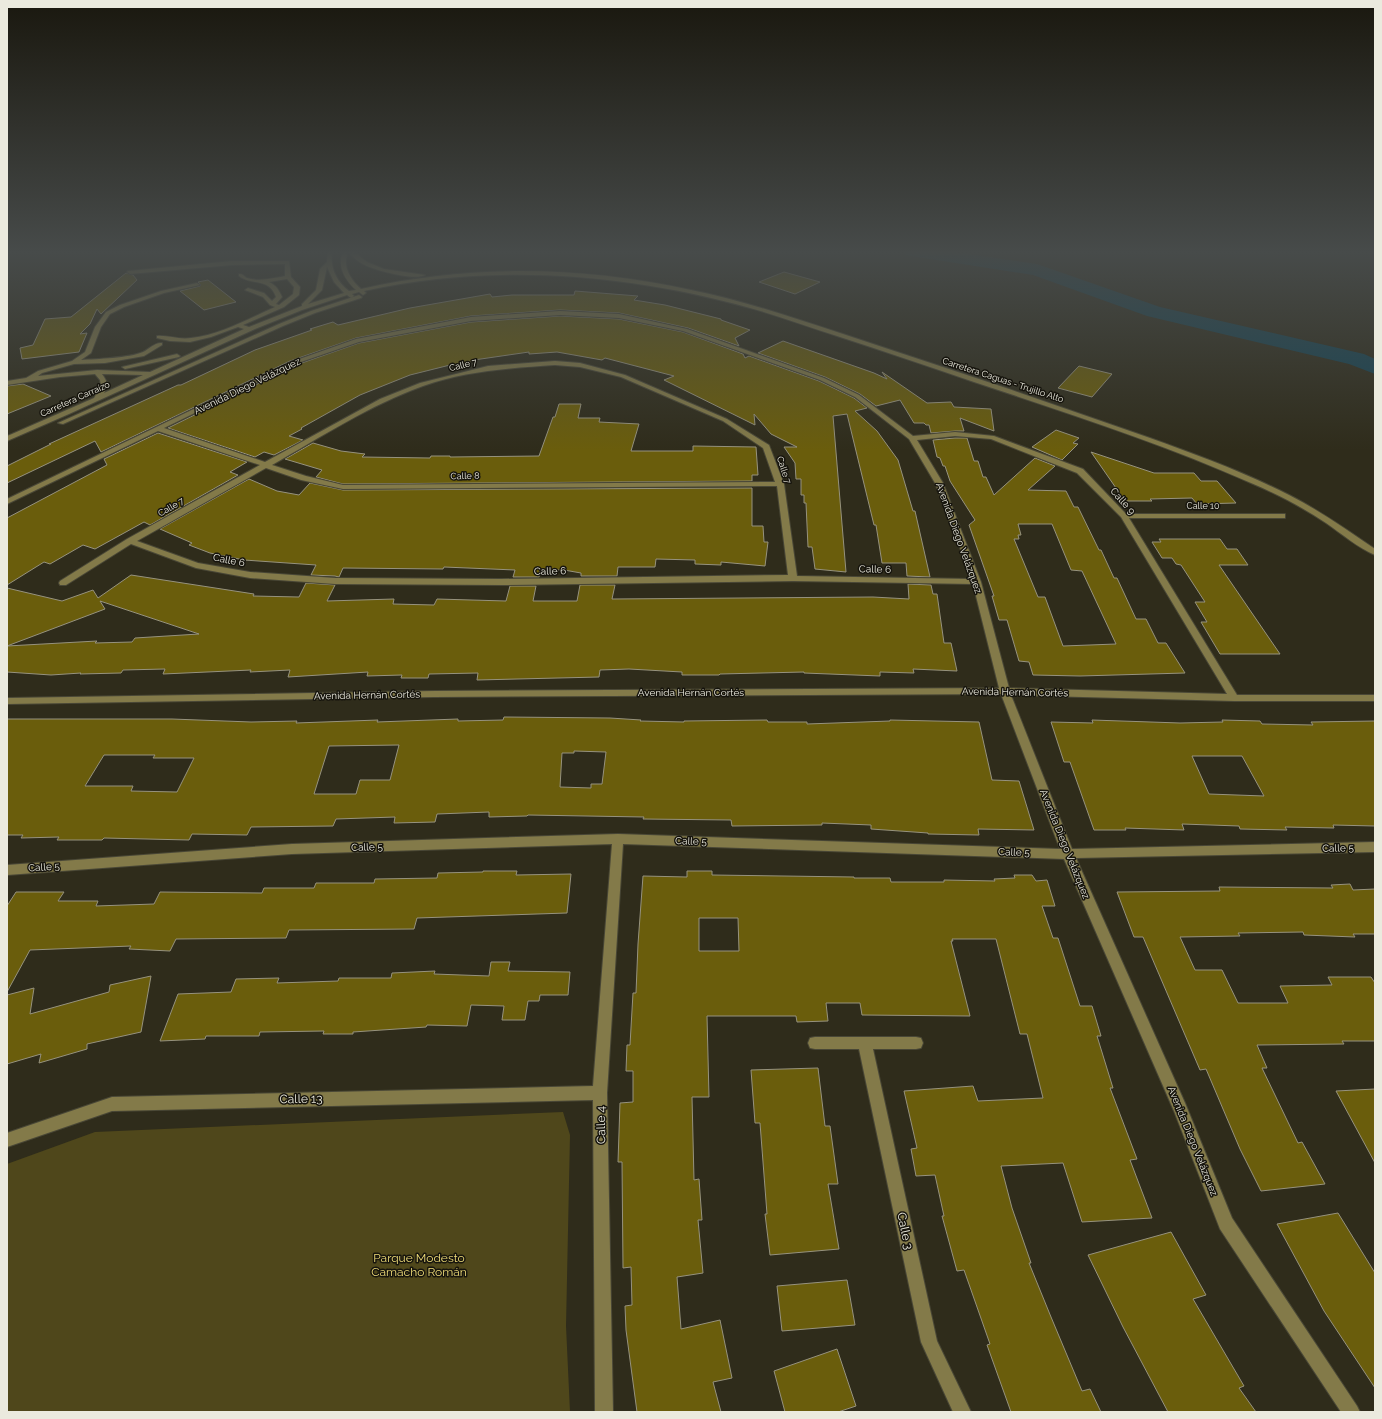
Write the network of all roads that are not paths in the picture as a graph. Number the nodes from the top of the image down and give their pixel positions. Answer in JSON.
{"nodes":[{"id":1,"x":105,"y":317,"type":"edge"},
{"id":2,"x":256,"y":317,"type":"edge"},
{"id":3,"x":279,"y":317,"type":"edge"},
{"id":4,"x":300,"y":317,"type":"edge"},
{"id":5,"x":497,"y":317,"type":"edge"},
{"id":6,"x":625,"y":317,"type":"edge"},
{"id":7,"x":788,"y":317,"type":"edge"},
{"id":8,"x":238,"y":325,"type":"junction"},
{"id":9,"x":251,"y":329,"type":"junction"},
{"id":10,"x":159,"y":337,"type":"dead end"},
{"id":11,"x":160,"y":344,"type":"dead end"},
{"id":12,"x":209,"y":347,"type":"junction"},
{"id":13,"x":74,"y":362,"type":"junction"},
{"id":14,"x":97,"y":372,"type":"junction"},
{"id":15,"x":151,"y":374,"type":"junction"},
{"id":16,"x":164,"y":376,"type":"junction"},
{"id":17,"x":27,"y":380,"type":"junction"},
{"id":18,"x":7,"y":383,"type":"edge"},
{"id":19,"x":97,"y":399,"type":"junction"},
{"id":20,"x":159,"y":429,"type":"junction"},
{"id":21,"x":912,"y":438,"type":"junction"},
{"id":22,"x":7,"y":440,"type":"edge"},
{"id":23,"x":265,"y":464,"type":"junction"},
{"id":24,"x":780,"y":484,"type":"junction"},
{"id":25,"x":7,"y":502,"type":"edge"},
{"id":26,"x":1124,"y":516,"type":"junction"},
{"id":27,"x":1282,"y":516,"type":"dead end"},
{"id":28,"x":130,"y":541,"type":"junction"},
{"id":29,"x":1375,"y":553,"type":"edge"},
{"id":30,"x":793,"y":578,"type":"junction"},
{"id":31,"x":977,"y":582,"type":"junction"},
{"id":32,"x":63,"y":583,"type":"dead end"},
{"id":33,"x":1006,"y":691,"type":"junction"},
{"id":34,"x":1234,"y":698,"type":"junction"},
{"id":35,"x":1375,"y":698,"type":"edge"},
{"id":36,"x":7,"y":701,"type":"edge"},
{"id":37,"x":618,"y":839,"type":"junction"},
{"id":38,"x":1375,"y":847,"type":"edge"},
{"id":39,"x":1068,"y":854,"type":"junction"},
{"id":40,"x":7,"y":870,"type":"edge"},
{"id":41,"x":815,"y":1043,"type":"dead end"},
{"id":42,"x":916,"y":1043,"type":"dead end"},
{"id":43,"x":865,"y":1044,"type":"junction"},
{"id":44,"x":600,"y":1093,"type":"junction"},
{"id":45,"x":7,"y":1140,"type":"edge"},
{"id":46,"x":604,"y":1412,"type":"edge"},
{"id":47,"x":962,"y":1412,"type":"edge"},
{"id":48,"x":1351,"y":1412,"type":"edge"}],
"edges":[{"from":1,"to":13,"type":"street"},
{"from":2,"to":8,"type":"street"},
{"from":3,"to":9,"type":"street","name":"Carretera Caguas - Trujillo Alto"},
{"from":4,"to":16,"type":"street","name":"Carretera Caguas - Trujillo Alto"},
{"from":5,"to":20,"type":"street","name":"Avenida Diego Velázquez"},
{"from":6,"to":21,"type":"street","name":"Avenida Diego Velázquez"},
{"from":7,"to":29,"type":"street","name":"Carretera Caguas - Trujillo Alto"},
{"from":8,"to":9,"type":"street"},
{"from":8,"to":10,"type":"street"},
{"from":9,"to":12,"type":"street","name":"Carretera Caguas - Trujillo Alto"},
{"from":11,"to":13,"type":"street"},
{"from":12,"to":14,"type":"street"},
{"from":12,"to":15,"type":"street","name":"Carretera Caguas - Trujillo Alto"},
{"from":13,"to":17,"type":"street"},
{"from":14,"to":15,"type":"street"},
{"from":14,"to":17,"type":"street"},
{"from":14,"to":19,"type":"street"},
{"from":15,"to":16,"type":"street"},
{"from":15,"to":19,"type":"street","name":"Carretera Carraízo"},
{"from":16,"to":22,"type":"street","name":"Carretera Caguas - Trujillo Alto"},
{"from":17,"to":18,"type":"street"},
{"from":19,"to":22,"type":"street","name":"Carretera Carraízo"},
{"from":20,"to":23,"type":"street","name":"Calle 8"},
{"from":20,"to":25,"type":"street","name":"Avenida Diego Velázquez"},
{"from":21,"to":26,"type":"street","name":"Calle 9"},
{"from":21,"to":31,"type":"street","name":"Avenida Diego Velázquez"},
{"from":23,"to":24,"type":"street","name":"Calle 8"},
{"from":23,"to":24,"type":"street","name":"Calle 7"},
{"from":23,"to":28,"type":"street","name":"Calle 7"},
{"from":24,"to":30,"type":"street","name":"Calle 7"},
{"from":26,"to":27,"type":"street","name":"Calle 10"},
{"from":26,"to":34,"type":"street","name":"Calle 9"},
{"from":28,"to":30,"type":"street","name":"Calle 6"},
{"from":28,"to":32,"type":"street","name":"Calle 7"},
{"from":30,"to":31,"type":"street","name":"Calle 6"},
{"from":31,"to":33,"type":"street","name":"Avenida Diego Velázquez"},
{"from":33,"to":34,"type":"street","name":"Avenida Hernán Cortés"},
{"from":33,"to":36,"type":"street","name":"Avenida Hernán Cortés"},
{"from":33,"to":39,"type":"street","name":"Avenida Diego Velázquez"},
{"from":34,"to":35,"type":"street","name":"Avenida Hernán Cortés"},
{"from":37,"to":39,"type":"street","name":"Calle 5"},
{"from":37,"to":40,"type":"street","name":"Calle 5"},
{"from":37,"to":44,"type":"street","name":"Calle 4"},
{"from":38,"to":39,"type":"street","name":"Calle 5"},
{"from":39,"to":48,"type":"street","name":"Avenida Diego Velázquez"},
{"from":41,"to":43,"type":"street"},
{"from":42,"to":43,"type":"street"},
{"from":43,"to":47,"type":"street","name":"Calle 3"},
{"from":44,"to":45,"type":"street","name":"Calle 13"},
{"from":44,"to":46,"type":"street","name":"Calle 4"}]}
